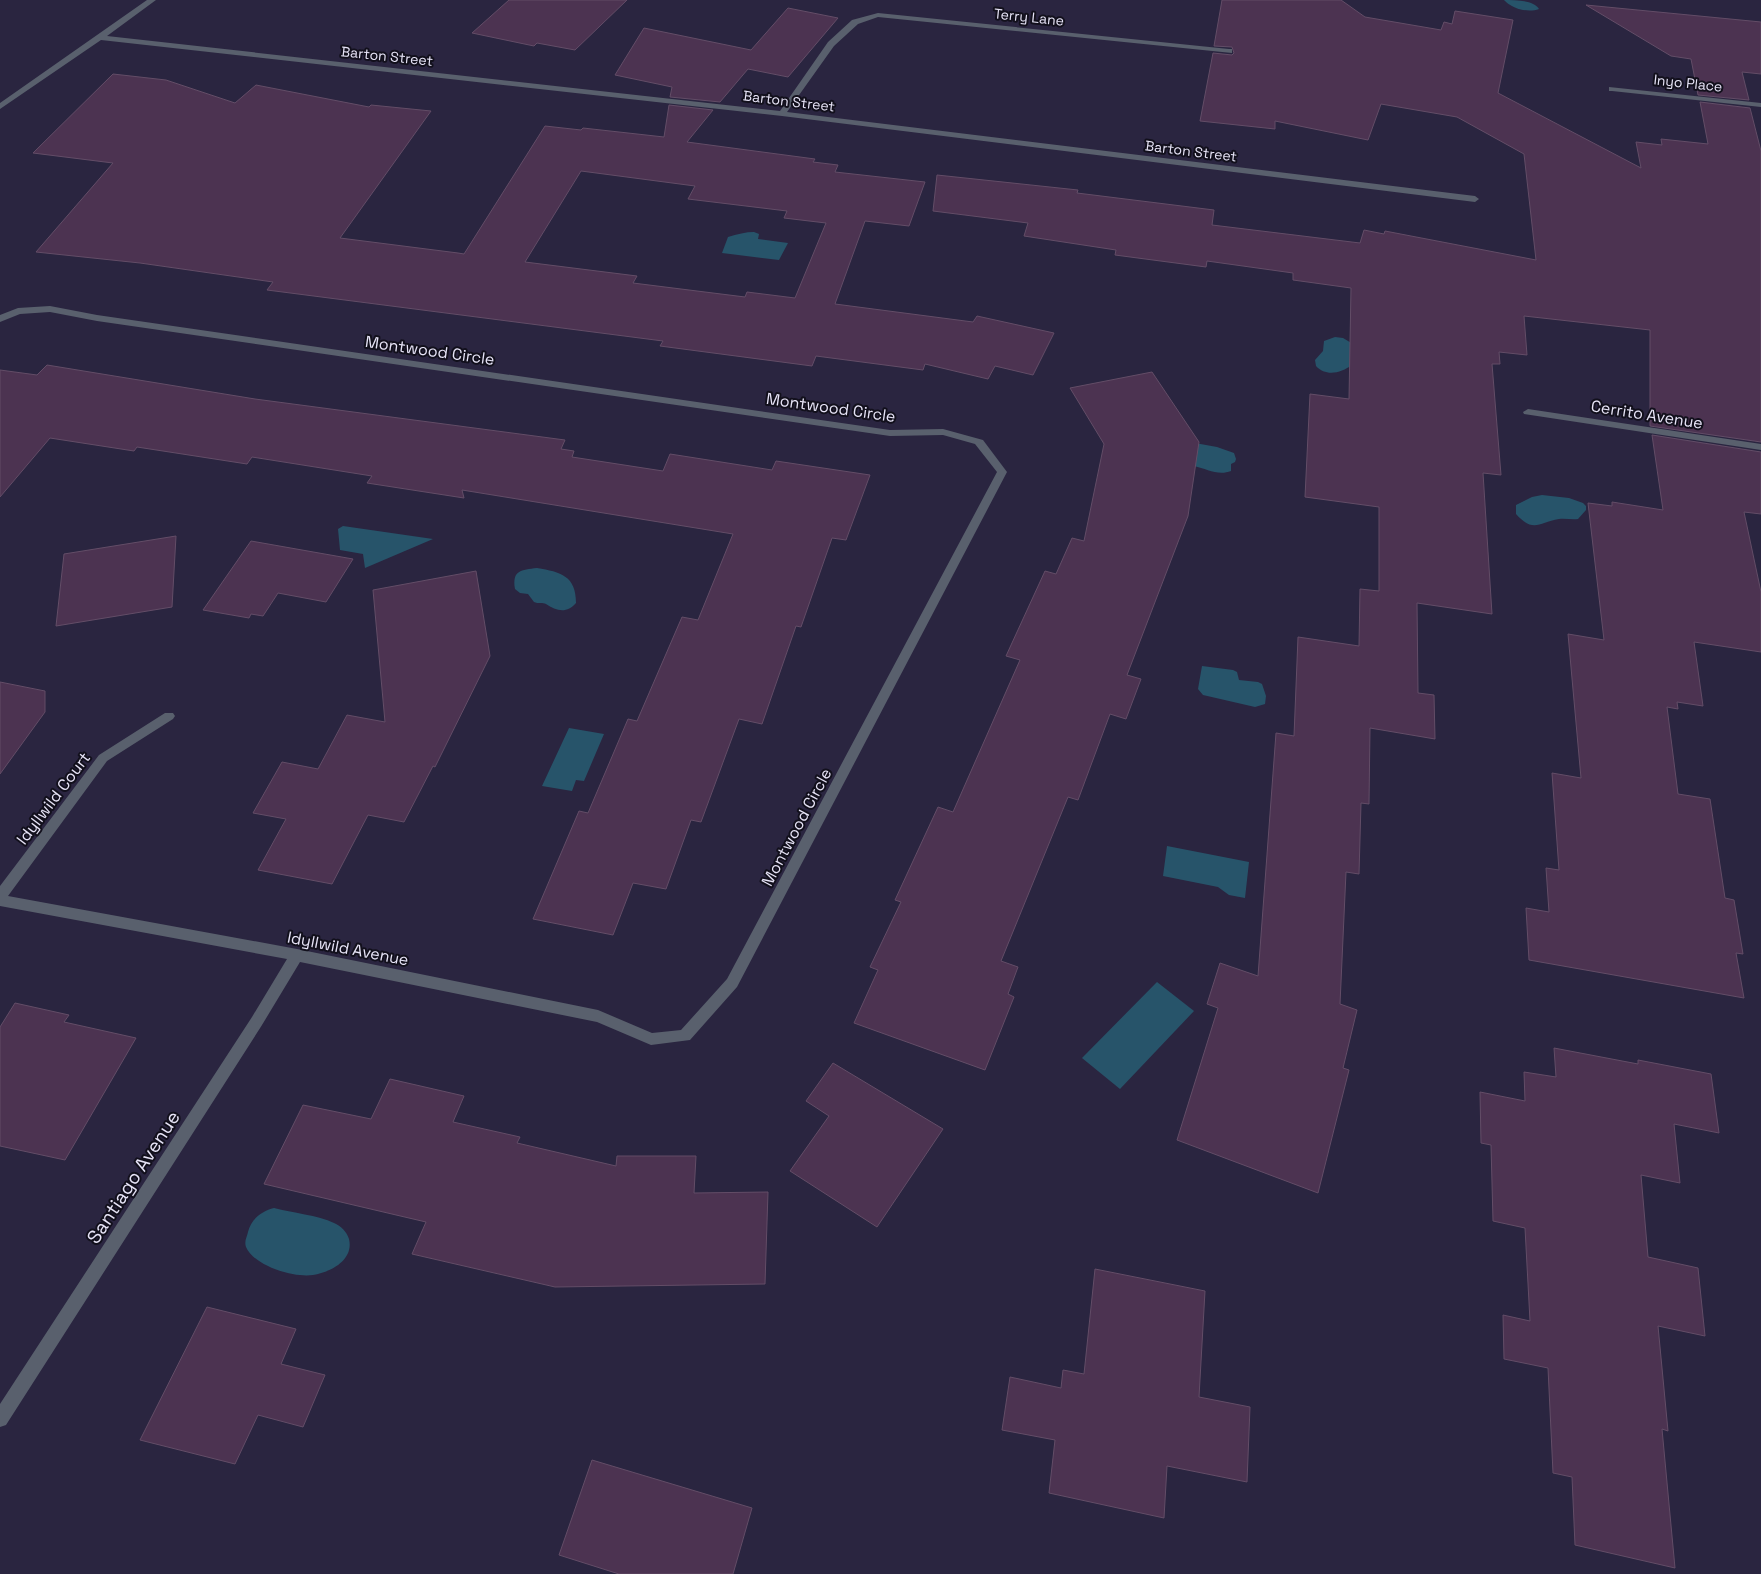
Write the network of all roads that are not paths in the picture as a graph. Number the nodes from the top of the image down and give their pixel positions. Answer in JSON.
{"nodes":[{"id":1,"x":152,"y":0,"type":"edge"},
{"id":2,"x":99,"y":37,"type":"junction"},
{"id":3,"x":1229,"y":50,"type":"dead end"},
{"id":4,"x":1612,"y":88,"type":"dead end"},
{"id":5,"x":1761,"y":105,"type":"edge"},
{"id":6,"x":0,"y":107,"type":"edge"},
{"id":7,"x":782,"y":114,"type":"junction"},
{"id":8,"x":1475,"y":199,"type":"dead end"},
{"id":9,"x":0,"y":319,"type":"edge"},
{"id":10,"x":1528,"y":412,"type":"dead end"},
{"id":11,"x":1761,"y":447,"type":"edge"},
{"id":12,"x":168,"y":716,"type":"dead end"},
{"id":13,"x":0,"y":896,"type":"edge"},
{"id":14,"x":0,"y":900,"type":"edge"},
{"id":15,"x":297,"y":955,"type":"junction"},
{"id":16,"x":685,"y":1036,"type":"joint"},
{"id":17,"x":0,"y":1419,"type":"edge"}],
"edges":[{"from":1,"to":2,"type":"street"},
{"from":2,"to":6,"type":"street"},
{"from":2,"to":7,"type":"street","name":"Barton Street"},
{"from":3,"to":7,"type":"street","name":"Terry Lane"},
{"from":4,"to":5,"type":"street","name":"Inyo Place"},
{"from":7,"to":8,"type":"street","name":"Barton Street"},
{"from":9,"to":16,"type":"street","name":"Montwood Circle"},
{"from":10,"to":11,"type":"street","name":"Cerrito Avenue"},
{"from":12,"to":13,"type":"street","name":"Idyllwild Court"},
{"from":14,"to":15,"type":"street","name":"Idyllwild Avenue"},
{"from":15,"to":16,"type":"street","name":"Idyllwild Avenue"},
{"from":15,"to":17,"type":"street","name":"Santiago Avenue"}]}
